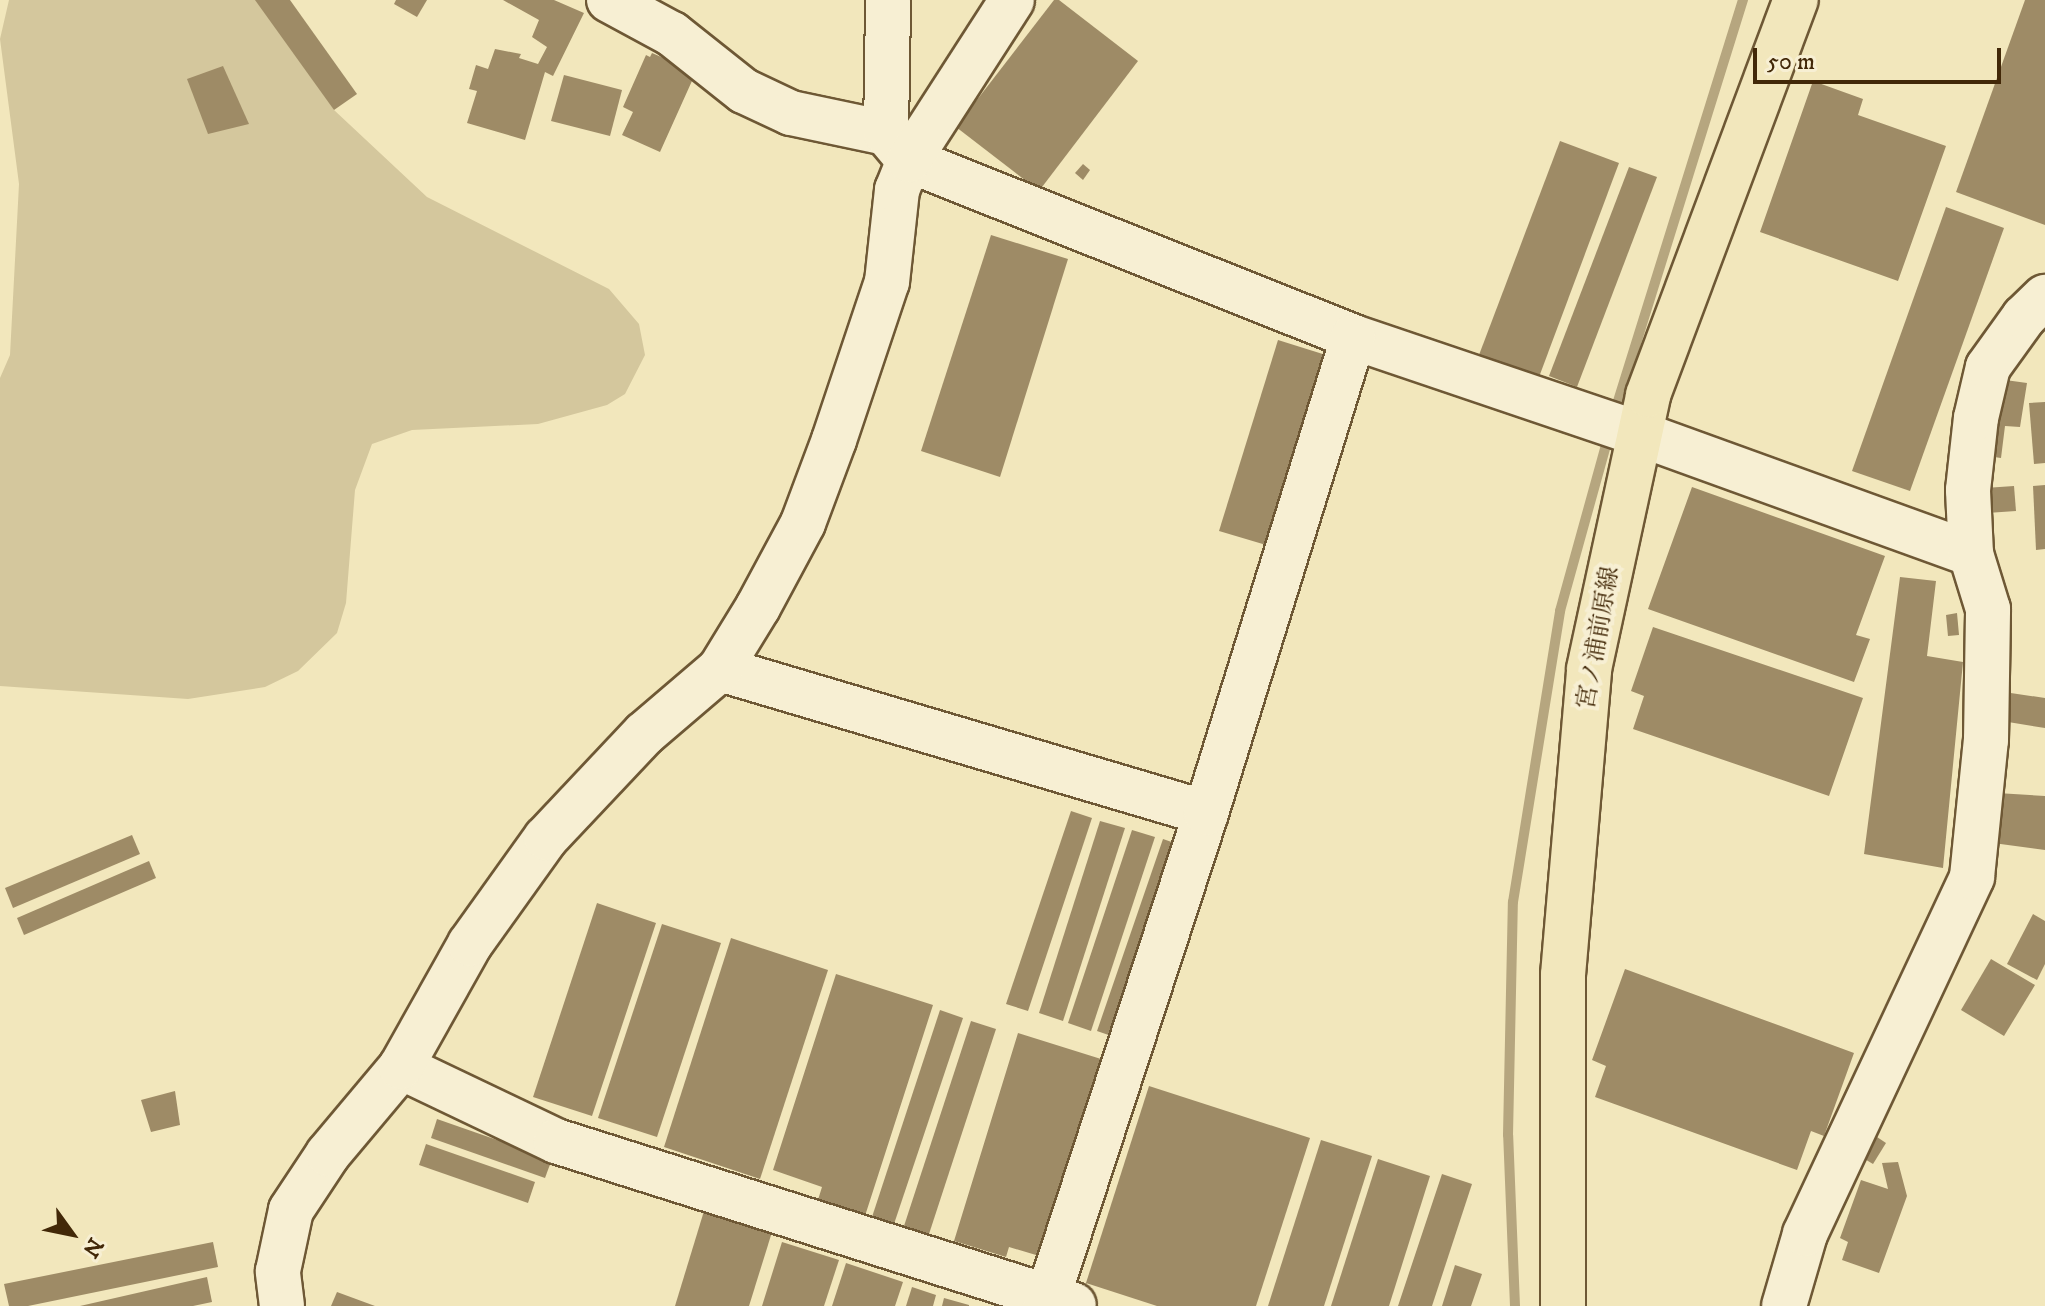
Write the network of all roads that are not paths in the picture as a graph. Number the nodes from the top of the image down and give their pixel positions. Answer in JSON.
{"nodes":[{"id":1,"x":609,"y":0,"type":"edge"},
{"id":2,"x":888,"y":0,"type":"edge"},
{"id":3,"x":1012,"y":0,"type":"edge"},
{"id":4,"x":1796,"y":0,"type":"edge"},
{"id":5,"x":898,"y":146,"type":"junction"},
{"id":6,"x":2045,"y":297,"type":"edge"},
{"id":7,"x":1353,"y":337,"type":"junction"},
{"id":8,"x":1640,"y":434,"type":"junction"},
{"id":9,"x":1971,"y":554,"type":"junction"},
{"id":10,"x":720,"y":669,"type":"junction"},
{"id":11,"x":1206,"y":813,"type":"junction"},
{"id":12,"x":401,"y":1067,"type":"junction"},
{"id":13,"x":1056,"y":1303,"type":"edge"},
{"id":14,"x":282,"y":1306,"type":"edge"},
{"id":15,"x":1563,"y":1306,"type":"edge"},
{"id":16,"x":1784,"y":1306,"type":"edge"}],
"edges":[{"from":1,"to":5,"type":"street"},
{"from":2,"to":5,"type":"street"},
{"from":3,"to":5,"type":"street"},
{"from":4,"to":8,"type":"main road","name":"宮ノ浦前原線"},
{"from":5,"to":7,"type":"street"},
{"from":5,"to":10,"type":"street"},
{"from":6,"to":9,"type":"street"},
{"from":7,"to":8,"type":"street"},
{"from":7,"to":11,"type":"street"},
{"from":8,"to":9,"type":"street"},
{"from":8,"to":15,"type":"main road","name":"宮ノ浦前原線"},
{"from":9,"to":16,"type":"street"},
{"from":10,"to":11,"type":"street"},
{"from":10,"to":12,"type":"street"},
{"from":11,"to":13,"type":"street"},
{"from":12,"to":13,"type":"street"},
{"from":12,"to":14,"type":"street"}]}
